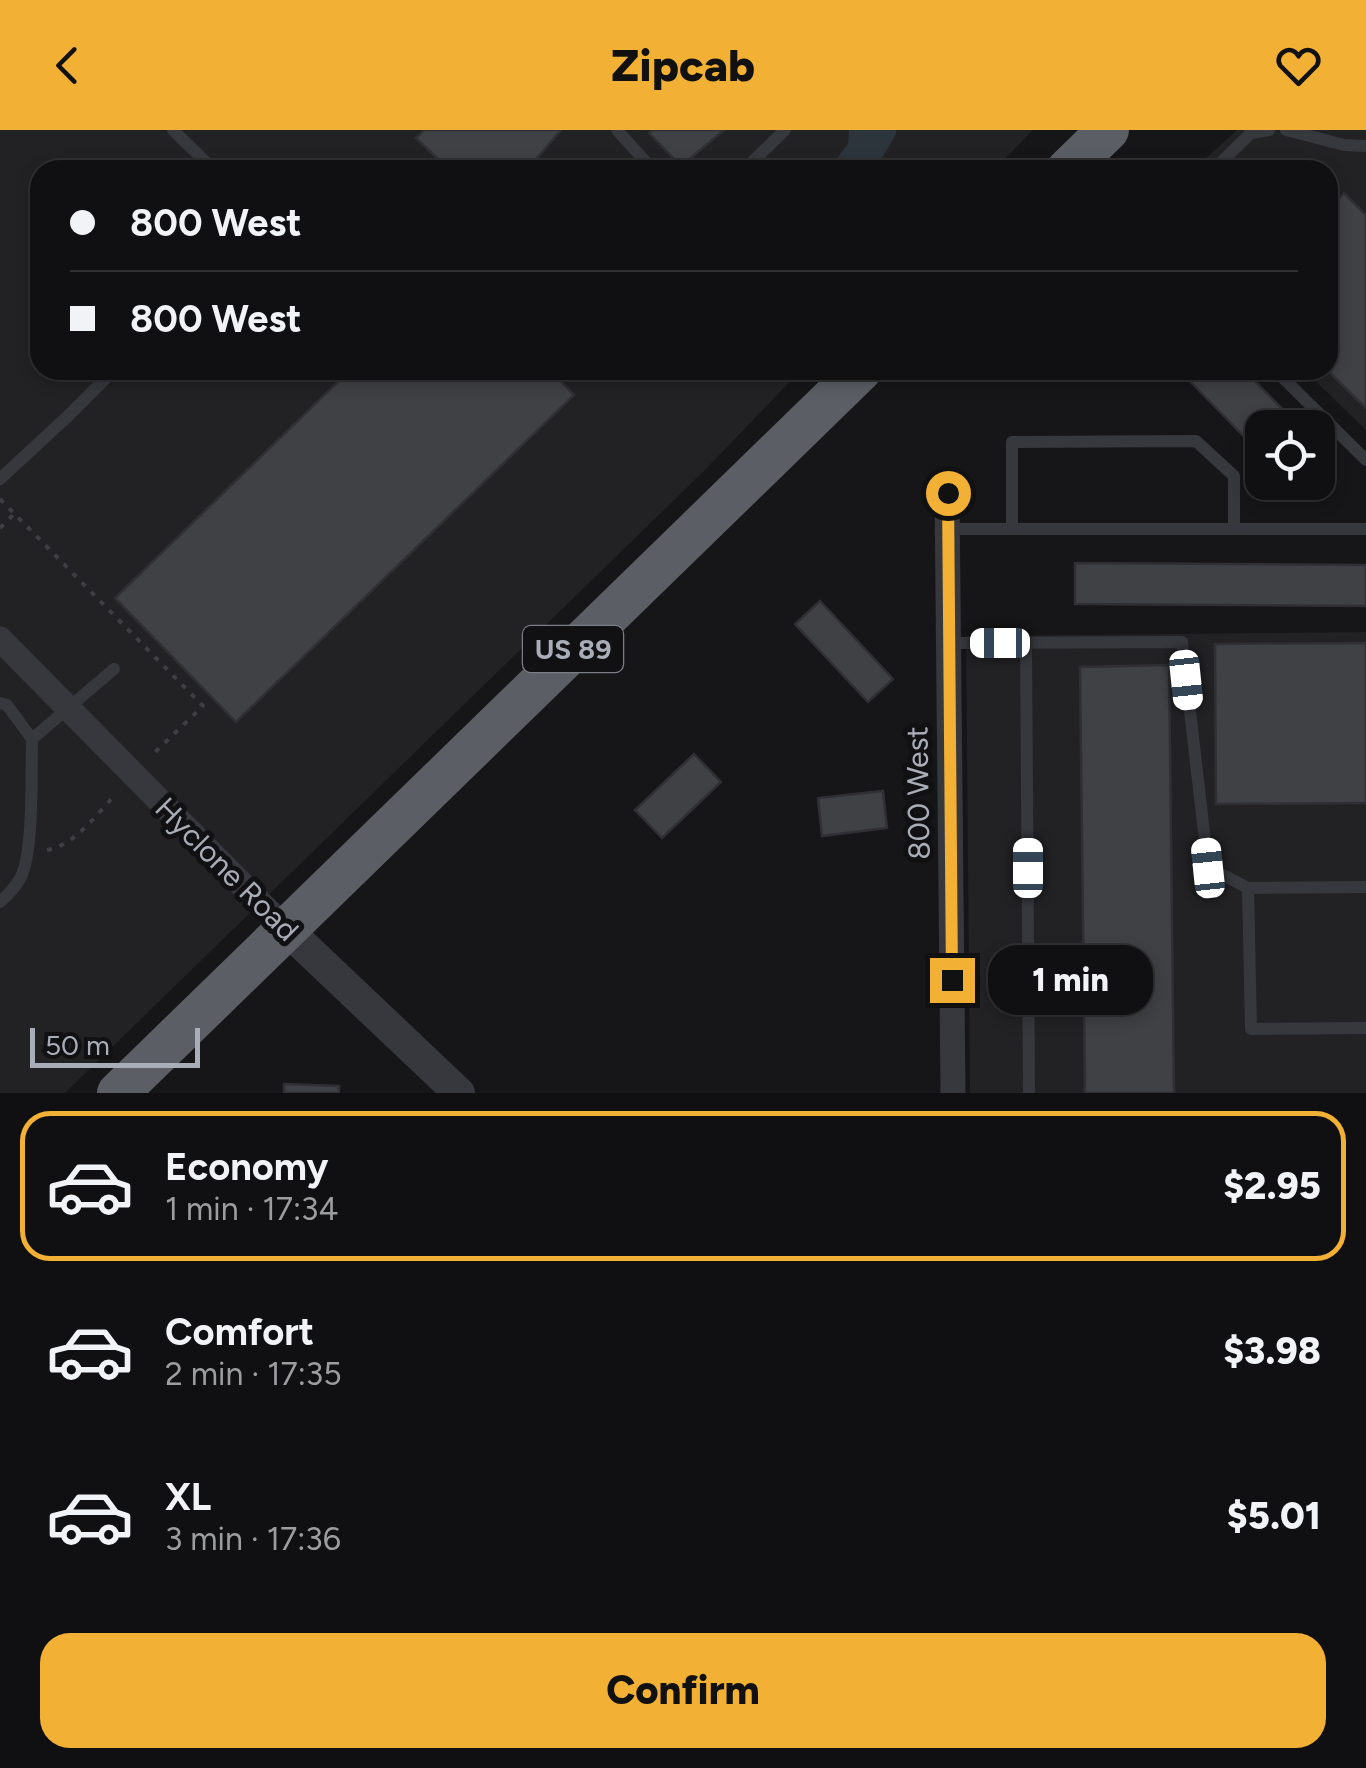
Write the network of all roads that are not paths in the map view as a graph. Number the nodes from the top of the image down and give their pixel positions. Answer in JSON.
{"nodes":[{"id":1,"x":173,"y":130,"type":"edge"},
{"id":2,"x":618,"y":130,"type":"edge"},
{"id":3,"x":785,"y":130,"type":"edge"},
{"id":4,"x":1108,"y":130,"type":"edge"},
{"id":5,"x":1269,"y":130,"type":"edge"},
{"id":6,"x":1286,"y":130,"type":"edge"},
{"id":7,"x":1366,"y":146,"type":"edge"},
{"id":8,"x":204,"y":160,"type":"edge"},
{"id":9,"x":644,"y":160,"type":"edge"},
{"id":10,"x":754,"y":160,"type":"edge"},
{"id":11,"x":1077,"y":160,"type":"edge"},
{"id":12,"x":1223,"y":160,"type":"edge"},
{"id":13,"x":104,"y":380,"type":"edge"},
{"id":14,"x":851,"y":380,"type":"edge"},
{"id":15,"x":1285,"y":380,"type":"edge"},
{"id":16,"x":1366,"y":460,"type":"edge"},
{"id":17,"x":0,"y":479,"type":"edge"},
{"id":18,"x":948,"y":493,"type":"dead end"},
{"id":19,"x":948,"y":529,"type":"junction"},
{"id":20,"x":1012,"y":529,"type":"junction"},
{"id":21,"x":1234,"y":530,"type":"junction"},
{"id":22,"x":1366,"y":530,"type":"edge"},
{"id":23,"x":0,"y":639,"type":"edge"},
{"id":24,"x":948,"y":643,"type":"junction"},
{"id":25,"x":1026,"y":643,"type":"junction"},
{"id":26,"x":114,"y":668,"type":"dead end"},
{"id":27,"x":0,"y":703,"type":"edge"},
{"id":28,"x":68,"y":709,"type":"junction"},
{"id":29,"x":32,"y":738,"type":"junction"},
{"id":30,"x":1248,"y":888,"type":"junction"},
{"id":31,"x":1366,"y":888,"type":"edge"},
{"id":32,"x":0,"y":902,"type":"edge"},
{"id":33,"x":286,"y":929,"type":"junction"},
{"id":34,"x":1366,"y":1028,"type":"edge"},
{"id":35,"x":118,"y":1093,"type":"edge"},
{"id":36,"x":459,"y":1093,"type":"edge"},
{"id":37,"x":953,"y":1093,"type":"edge"},
{"id":38,"x":1029,"y":1093,"type":"edge"}],
"edges":[{"from":1,"to":8,"type":"lane"},
{"from":2,"to":9,"type":"lane"},
{"from":3,"to":10,"type":"lane"},
{"from":4,"to":11,"type":"highway"},
{"from":5,"to":12,"type":"lane"},
{"from":6,"to":7,"type":"lane"},
{"from":13,"to":17,"type":"lane"},
{"from":14,"to":33,"type":"highway","number":"US 89"},
{"from":15,"to":16,"type":"lane"},
{"from":18,"to":19,"type":"street","name":"800 West"},
{"from":19,"to":20,"type":"lane"},
{"from":19,"to":24,"type":"street","name":"800 West"},
{"from":20,"to":21,"type":"lane"},
{"from":20,"to":21,"type":"lane"},
{"from":21,"to":22,"type":"lane"},
{"from":23,"to":28,"type":"street","name":"Hyclone Road"},
{"from":24,"to":25,"type":"lane"},
{"from":24,"to":37,"type":"street","name":"800 West"},
{"from":25,"to":30,"type":"lane"},
{"from":25,"to":38,"type":"lane"},
{"from":26,"to":28,"type":"lane"},
{"from":27,"to":29,"type":"lane"},
{"from":28,"to":29,"type":"lane"},
{"from":28,"to":33,"type":"street","name":"Hyclone Road"},
{"from":29,"to":32,"type":"lane"},
{"from":30,"to":31,"type":"lane"},
{"from":30,"to":34,"type":"lane"},
{"from":33,"to":35,"type":"highway","number":"US 89"},
{"from":33,"to":36,"type":"street","name":"Hyclone Road"}]}
